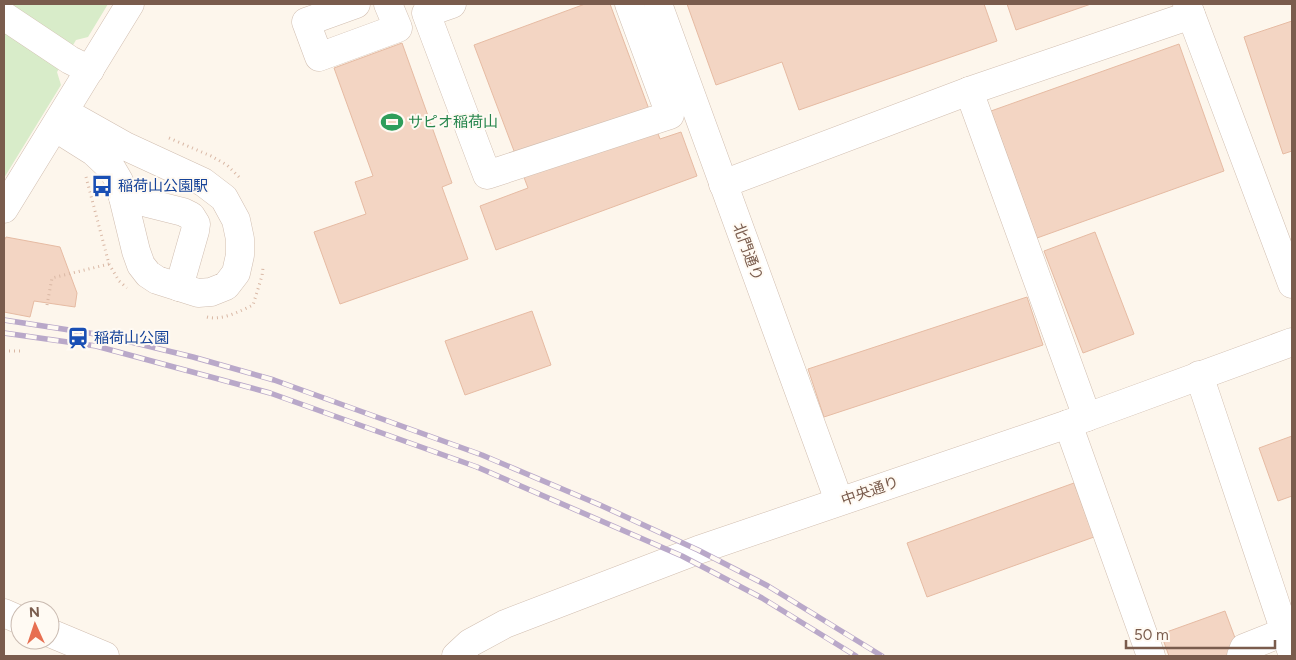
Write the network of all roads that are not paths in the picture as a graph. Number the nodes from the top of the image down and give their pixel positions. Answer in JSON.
{"nodes":[{"id":1,"x":130,"y":4,"type":"edge"},
{"id":2,"x":356,"y":4,"type":"edge"},
{"id":3,"x":388,"y":4,"type":"edge"},
{"id":4,"x":452,"y":4,"type":"edge"},
{"id":5,"x":629,"y":4,"type":"edge"},
{"id":6,"x":658,"y":4,"type":"edge"},
{"id":7,"x":1189,"y":9,"type":"edge"},
{"id":8,"x":4,"y":16,"type":"edge"},
{"id":9,"x":90,"y":70,"type":"junction"},
{"id":10,"x":969,"y":92,"type":"junction"},
{"id":11,"x":61,"y":119,"type":"junction"},
{"id":12,"x":723,"y":184,"type":"junction"},
{"id":13,"x":123,"y":197,"type":"junction"},
{"id":14,"x":4,"y":209,"type":"edge"},
{"id":15,"x":1292,"y":284,"type":"edge"},
{"id":16,"x":179,"y":287,"type":"junction"},
{"id":17,"x":1292,"y":342,"type":"edge"},
{"id":18,"x":1199,"y":375,"type":"junction"},
{"id":19,"x":1077,"y":420,"type":"junction"},
{"id":20,"x":839,"y":501,"type":"junction"},
{"id":21,"x":60,"y":637,"type":"edge"},
{"id":22,"x":1288,"y":642,"type":"edge"},
{"id":23,"x":105,"y":656,"type":"edge"},
{"id":24,"x":456,"y":656,"type":"edge"},
{"id":25,"x":1151,"y":656,"type":"edge"},
{"id":26,"x":1241,"y":656,"type":"edge"}],
"edges":[{"from":1,"to":9,"type":"street"},
{"from":2,"to":3,"type":"street"},
{"from":4,"to":5,"type":"street"},
{"from":6,"to":12,"type":"street","name":"北門通り"},
{"from":7,"to":10,"type":"street"},
{"from":7,"to":15,"type":"street"},
{"from":8,"to":9,"type":"street"},
{"from":9,"to":11,"type":"street"},
{"from":10,"to":12,"type":"street"},
{"from":10,"to":19,"type":"street"},
{"from":11,"to":13,"type":"street"},
{"from":11,"to":14,"type":"street"},
{"from":11,"to":16,"type":"street"},
{"from":12,"to":20,"type":"street","name":"北門通り"},
{"from":13,"to":16,"type":"street"},
{"from":13,"to":16,"type":"street"},
{"from":17,"to":18,"type":"street","name":"中央通り"},
{"from":18,"to":19,"type":"street","name":"中央通り"},
{"from":18,"to":22,"type":"street"},
{"from":19,"to":20,"type":"street","name":"中央通り"},
{"from":19,"to":25,"type":"street"},
{"from":20,"to":24,"type":"street","name":"中央通り"},
{"from":21,"to":23,"type":"street"},
{"from":22,"to":26,"type":"street"}]}
